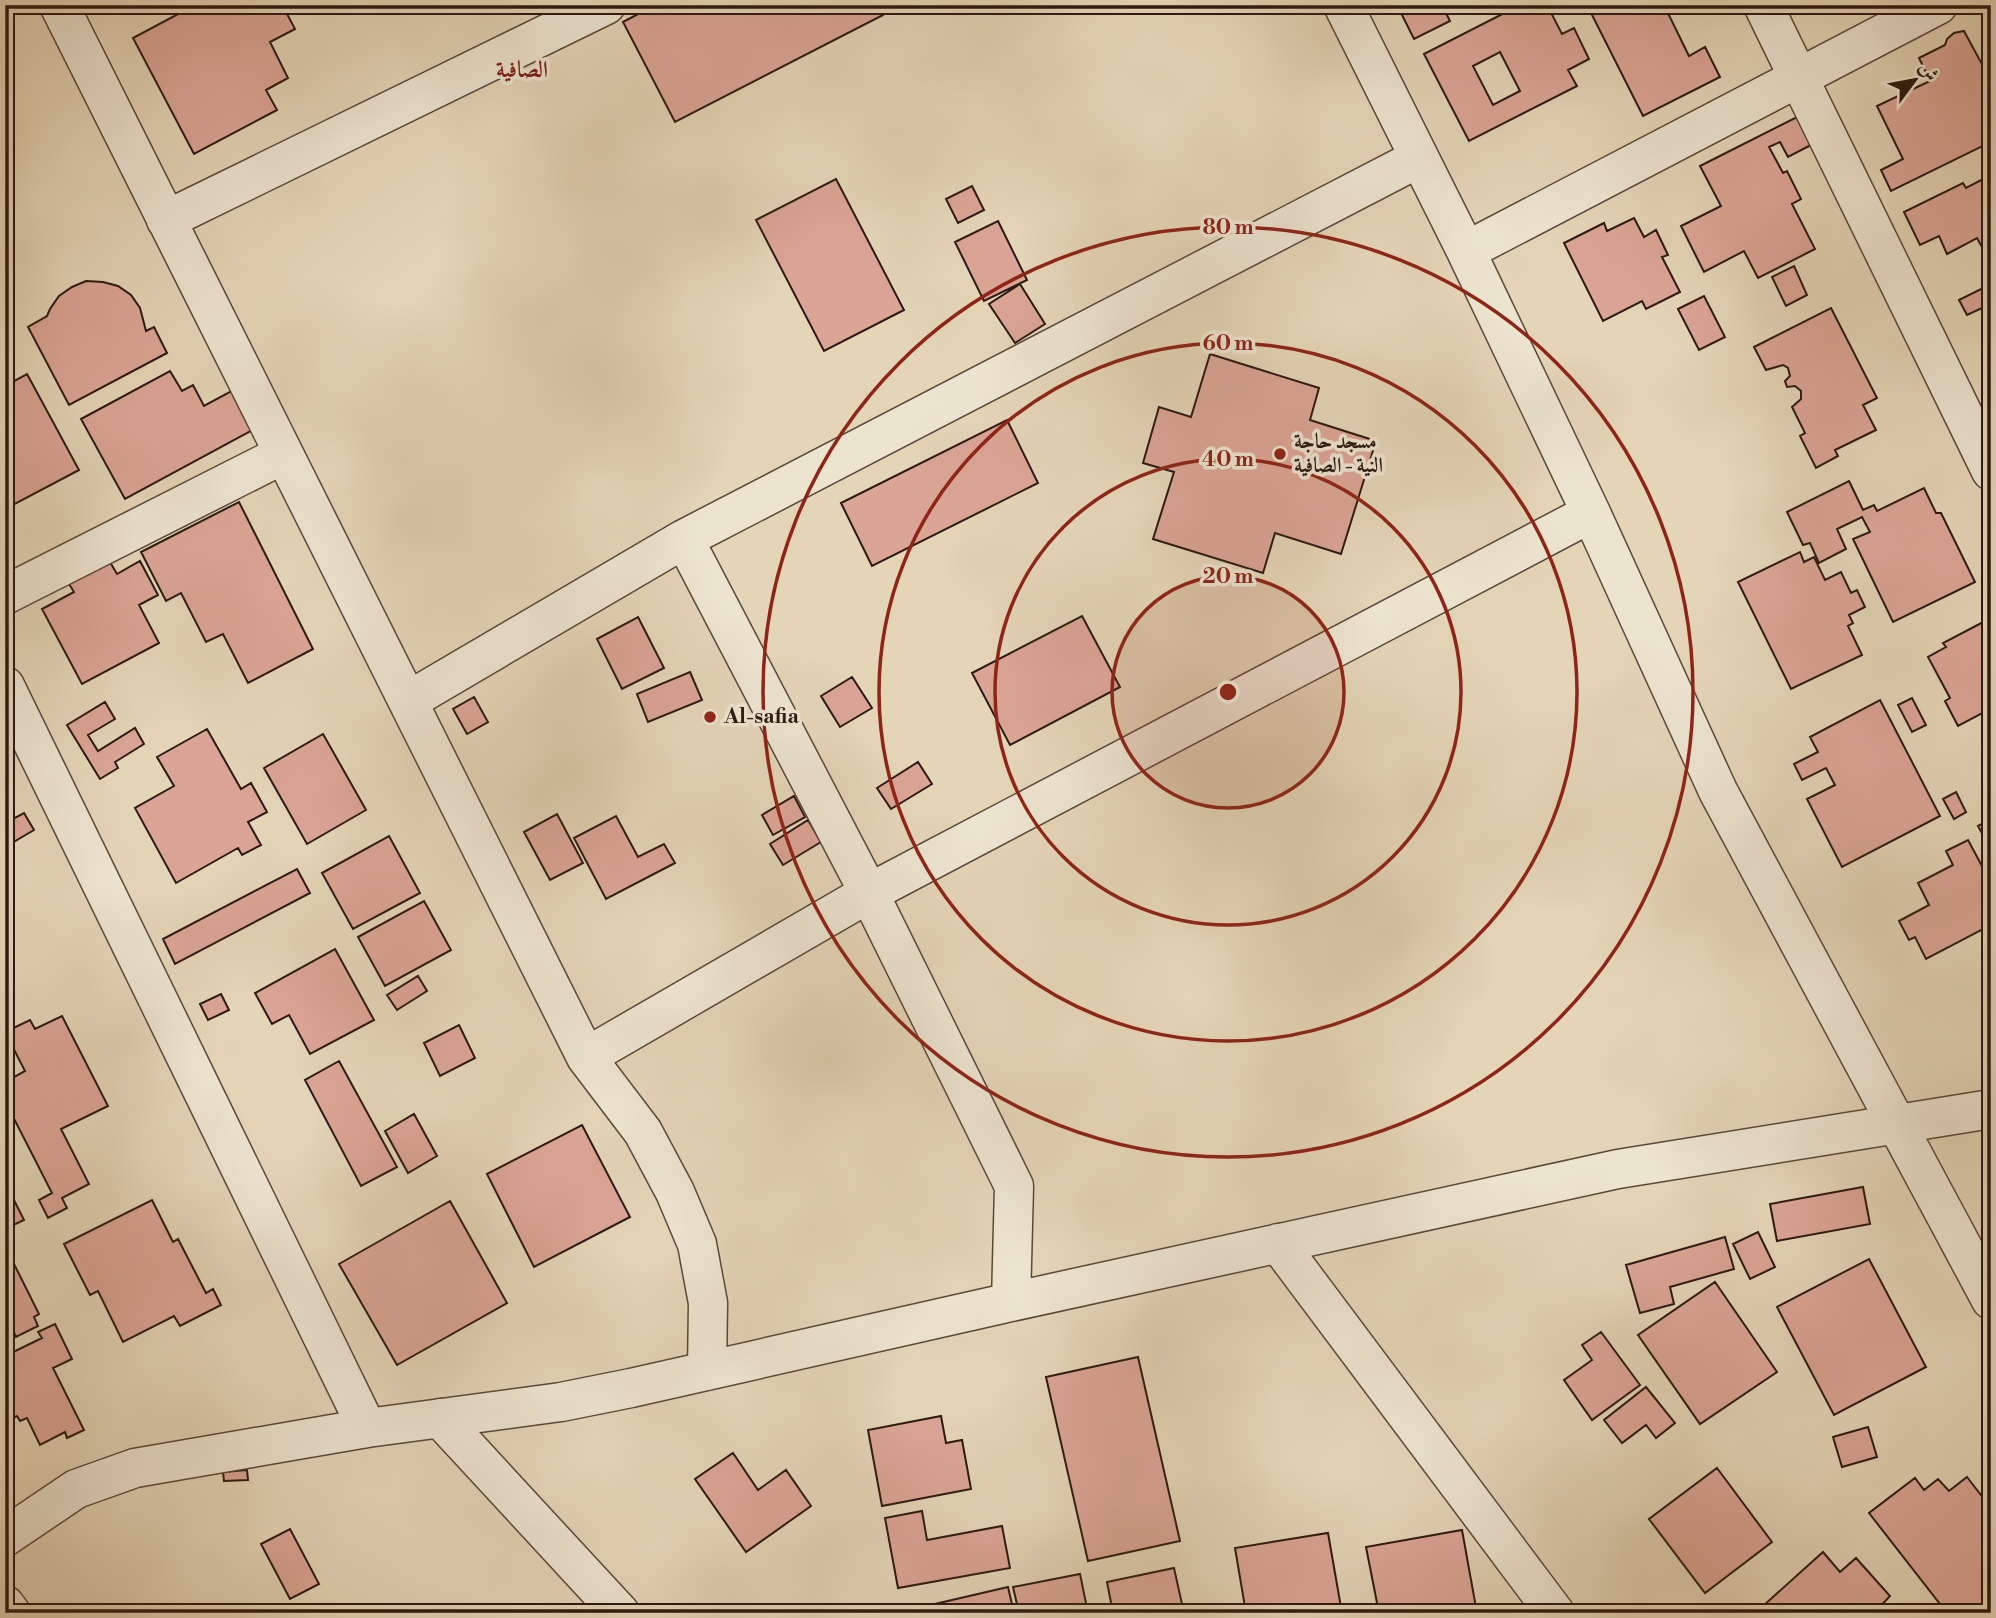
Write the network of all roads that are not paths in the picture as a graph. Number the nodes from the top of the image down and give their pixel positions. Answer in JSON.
{"nodes":[{"id":1,"x":59,"y":5,"type":"edge"},
{"id":2,"x":606,"y":5,"type":"edge"},
{"id":3,"x":1343,"y":5,"type":"edge"},
{"id":4,"x":1763,"y":5,"type":"edge"},
{"id":5,"x":1938,"y":5,"type":"edge"},
{"id":6,"x":1800,"y":77,"type":"junction"},
{"id":7,"x":1419,"y":158,"type":"junction"},
{"id":8,"x":166,"y":220,"type":"junction"},
{"id":9,"x":1466,"y":251,"type":"junction"},
{"id":10,"x":284,"y":454,"type":"junction"},
{"id":11,"x":1991,"y":471,"type":"edge"},
{"id":12,"x":1591,"y":513,"type":"junction"},
{"id":13,"x":684,"y":539,"type":"junction"},
{"id":14,"x":5,"y":595,"type":"edge"},
{"id":15,"x":5,"y":686,"type":"edge"},
{"id":16,"x":408,"y":701,"type":"junction"},
{"id":17,"x":869,"y":893,"type":"junction"},
{"id":18,"x":586,"y":1057,"type":"junction"},
{"id":19,"x":1991,"y":1109,"type":"edge"},
{"id":20,"x":1898,"y":1124,"type":"junction"},
{"id":21,"x":1278,"y":1243,"type":"junction"},
{"id":22,"x":1991,"y":1300,"type":"edge"},
{"id":23,"x":1011,"y":1302,"type":"junction"},
{"id":24,"x":706,"y":1371,"type":"junction"},
{"id":25,"x":440,"y":1418,"type":"junction"},
{"id":26,"x":367,"y":1428,"type":"junction"},
{"id":27,"x":5,"y":1537,"type":"edge"},
{"id":28,"x":5,"y":1605,"type":"edge"},
{"id":29,"x":11,"y":1613,"type":"edge"},
{"id":30,"x":620,"y":1613,"type":"edge"},
{"id":31,"x":1555,"y":1613,"type":"edge"}],
"edges":[{"from":1,"to":8,"type":"street"},
{"from":2,"to":8,"type":"street"},
{"from":3,"to":7,"type":"street"},
{"from":4,"to":6,"type":"street"},
{"from":5,"to":6,"type":"street"},
{"from":6,"to":9,"type":"street"},
{"from":6,"to":11,"type":"street"},
{"from":7,"to":9,"type":"street"},
{"from":7,"to":13,"type":"street"},
{"from":8,"to":10,"type":"street"},
{"from":9,"to":12,"type":"street"},
{"from":10,"to":14,"type":"street"},
{"from":10,"to":16,"type":"street"},
{"from":12,"to":17,"type":"street"},
{"from":12,"to":20,"type":"street"},
{"from":13,"to":16,"type":"street"},
{"from":13,"to":17,"type":"street"},
{"from":15,"to":26,"type":"street"},
{"from":16,"to":18,"type":"street"},
{"from":17,"to":18,"type":"street"},
{"from":17,"to":23,"type":"street"},
{"from":18,"to":24,"type":"street"},
{"from":19,"to":20,"type":"street"},
{"from":20,"to":21,"type":"street"},
{"from":20,"to":22,"type":"street"},
{"from":21,"to":23,"type":"street"},
{"from":21,"to":31,"type":"street"},
{"from":23,"to":24,"type":"street"},
{"from":24,"to":25,"type":"street"},
{"from":25,"to":26,"type":"street"},
{"from":25,"to":30,"type":"street"},
{"from":26,"to":27,"type":"street"},
{"from":28,"to":29,"type":"street"}]}
